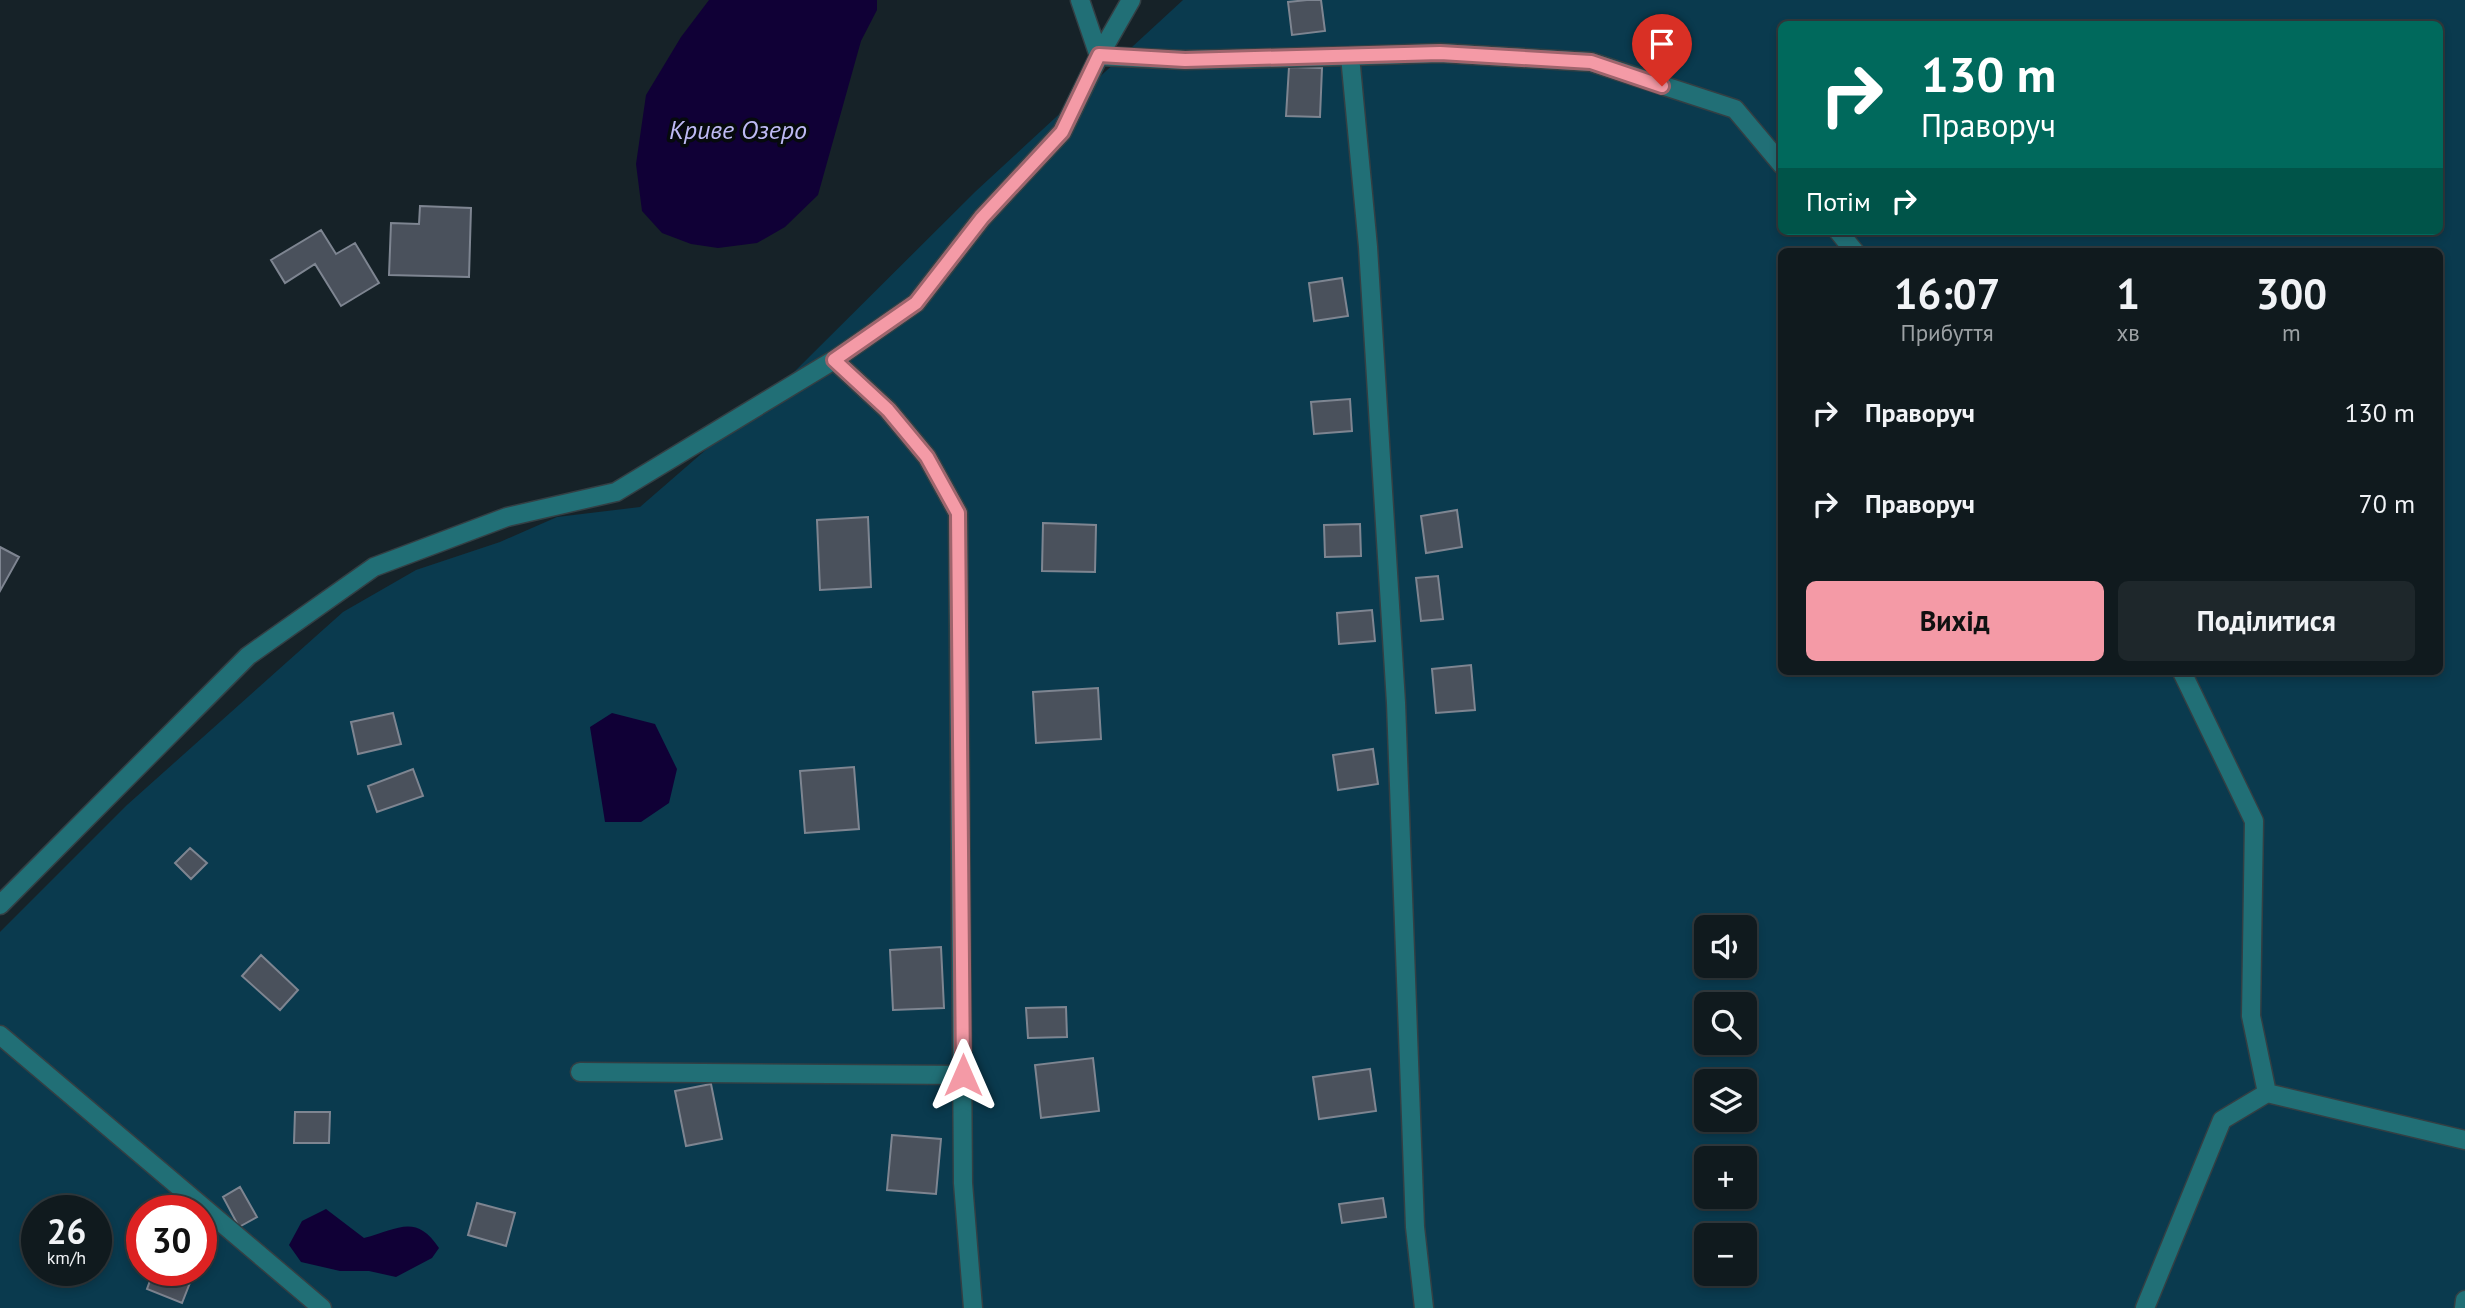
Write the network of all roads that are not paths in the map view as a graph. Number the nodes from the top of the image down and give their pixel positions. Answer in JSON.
{"nodes":[{"id":1,"x":1080,"y":0,"type":"edge"},
{"id":2,"x":1131,"y":0,"type":"edge"},
{"id":3,"x":1099,"y":55,"type":"junction"},
{"id":4,"x":1350,"y":56,"type":"junction"},
{"id":5,"x":1778,"y":159,"type":"edge"},
{"id":6,"x":834,"y":360,"type":"junction"},
{"id":7,"x":2183,"y":675,"type":"edge"},
{"id":8,"x":0,"y":905,"type":"edge"},
{"id":9,"x":0,"y":1035,"type":"edge"},
{"id":10,"x":580,"y":1072,"type":"dead end"},
{"id":11,"x":963,"y":1075,"type":"junction"},
{"id":12,"x":2267,"y":1093,"type":"junction"},
{"id":13,"x":2465,"y":1140,"type":"edge"},
{"id":14,"x":2465,"y":1300,"type":"edge"},
{"id":15,"x":322,"y":1308,"type":"edge"},
{"id":16,"x":973,"y":1308,"type":"edge"},
{"id":17,"x":1423,"y":1308,"type":"edge"},
{"id":18,"x":2145,"y":1308,"type":"edge"},
{"id":19,"x":2464,"y":1308,"type":"edge"}],
"edges":[{"from":1,"to":3,"type":"street"},
{"from":2,"to":3,"type":"street"},
{"from":3,"to":4,"type":"street"},
{"from":3,"to":6,"type":"street"},
{"from":4,"to":5,"type":"street"},
{"from":4,"to":17,"type":"street"},
{"from":6,"to":8,"type":"street"},
{"from":6,"to":11,"type":"street"},
{"from":7,"to":12,"type":"street"},
{"from":9,"to":15,"type":"street"},
{"from":10,"to":11,"type":"street"},
{"from":11,"to":16,"type":"street"},
{"from":12,"to":13,"type":"street"},
{"from":12,"to":18,"type":"street"},
{"from":14,"to":19,"type":"street"}]}
